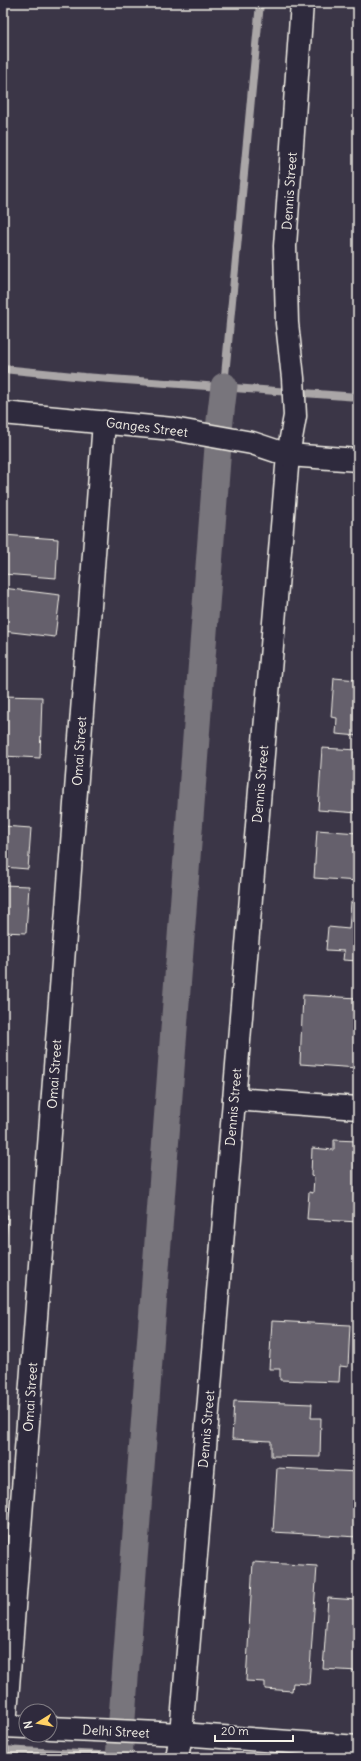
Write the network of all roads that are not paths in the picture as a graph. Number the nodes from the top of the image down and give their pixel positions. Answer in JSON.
{"nodes":[{"id":1,"x":302,"y":3,"type":"edge"},
{"id":2,"x":3,"y":412,"type":"edge"},
{"id":3,"x":104,"y":422,"type":"junction"},
{"id":4,"x":288,"y":455,"type":"junction"},
{"id":5,"x":358,"y":460,"type":"edge"},
{"id":6,"x":234,"y":1099,"type":"junction"},
{"id":7,"x":358,"y":1108,"type":"edge"},
{"id":8,"x":11,"y":1726,"type":"edge"},
{"id":9,"x":58,"y":1728,"type":"edge"},
{"id":10,"x":181,"y":1734,"type":"junction"},
{"id":11,"x":358,"y":1747,"type":"edge"},
{"id":12,"x":178,"y":1757,"type":"edge"}],
"edges":[{"from":1,"to":4,"type":"street","name":"Dennis Street"},
{"from":2,"to":3,"type":"street","name":"Ganges Street"},
{"from":3,"to":4,"type":"street","name":"Ganges Street"},
{"from":3,"to":8,"type":"street","name":"Omai Street"},
{"from":4,"to":5,"type":"street","name":"Ganges Street"},
{"from":4,"to":6,"type":"street","name":"Dennis Street"},
{"from":6,"to":7,"type":"street"},
{"from":6,"to":10,"type":"street","name":"Dennis Street"},
{"from":9,"to":10,"type":"street","name":"Delhi Street"},
{"from":10,"to":11,"type":"street","name":"Delhi Street"},
{"from":10,"to":12,"type":"street","name":"Dennis Street"}]}
